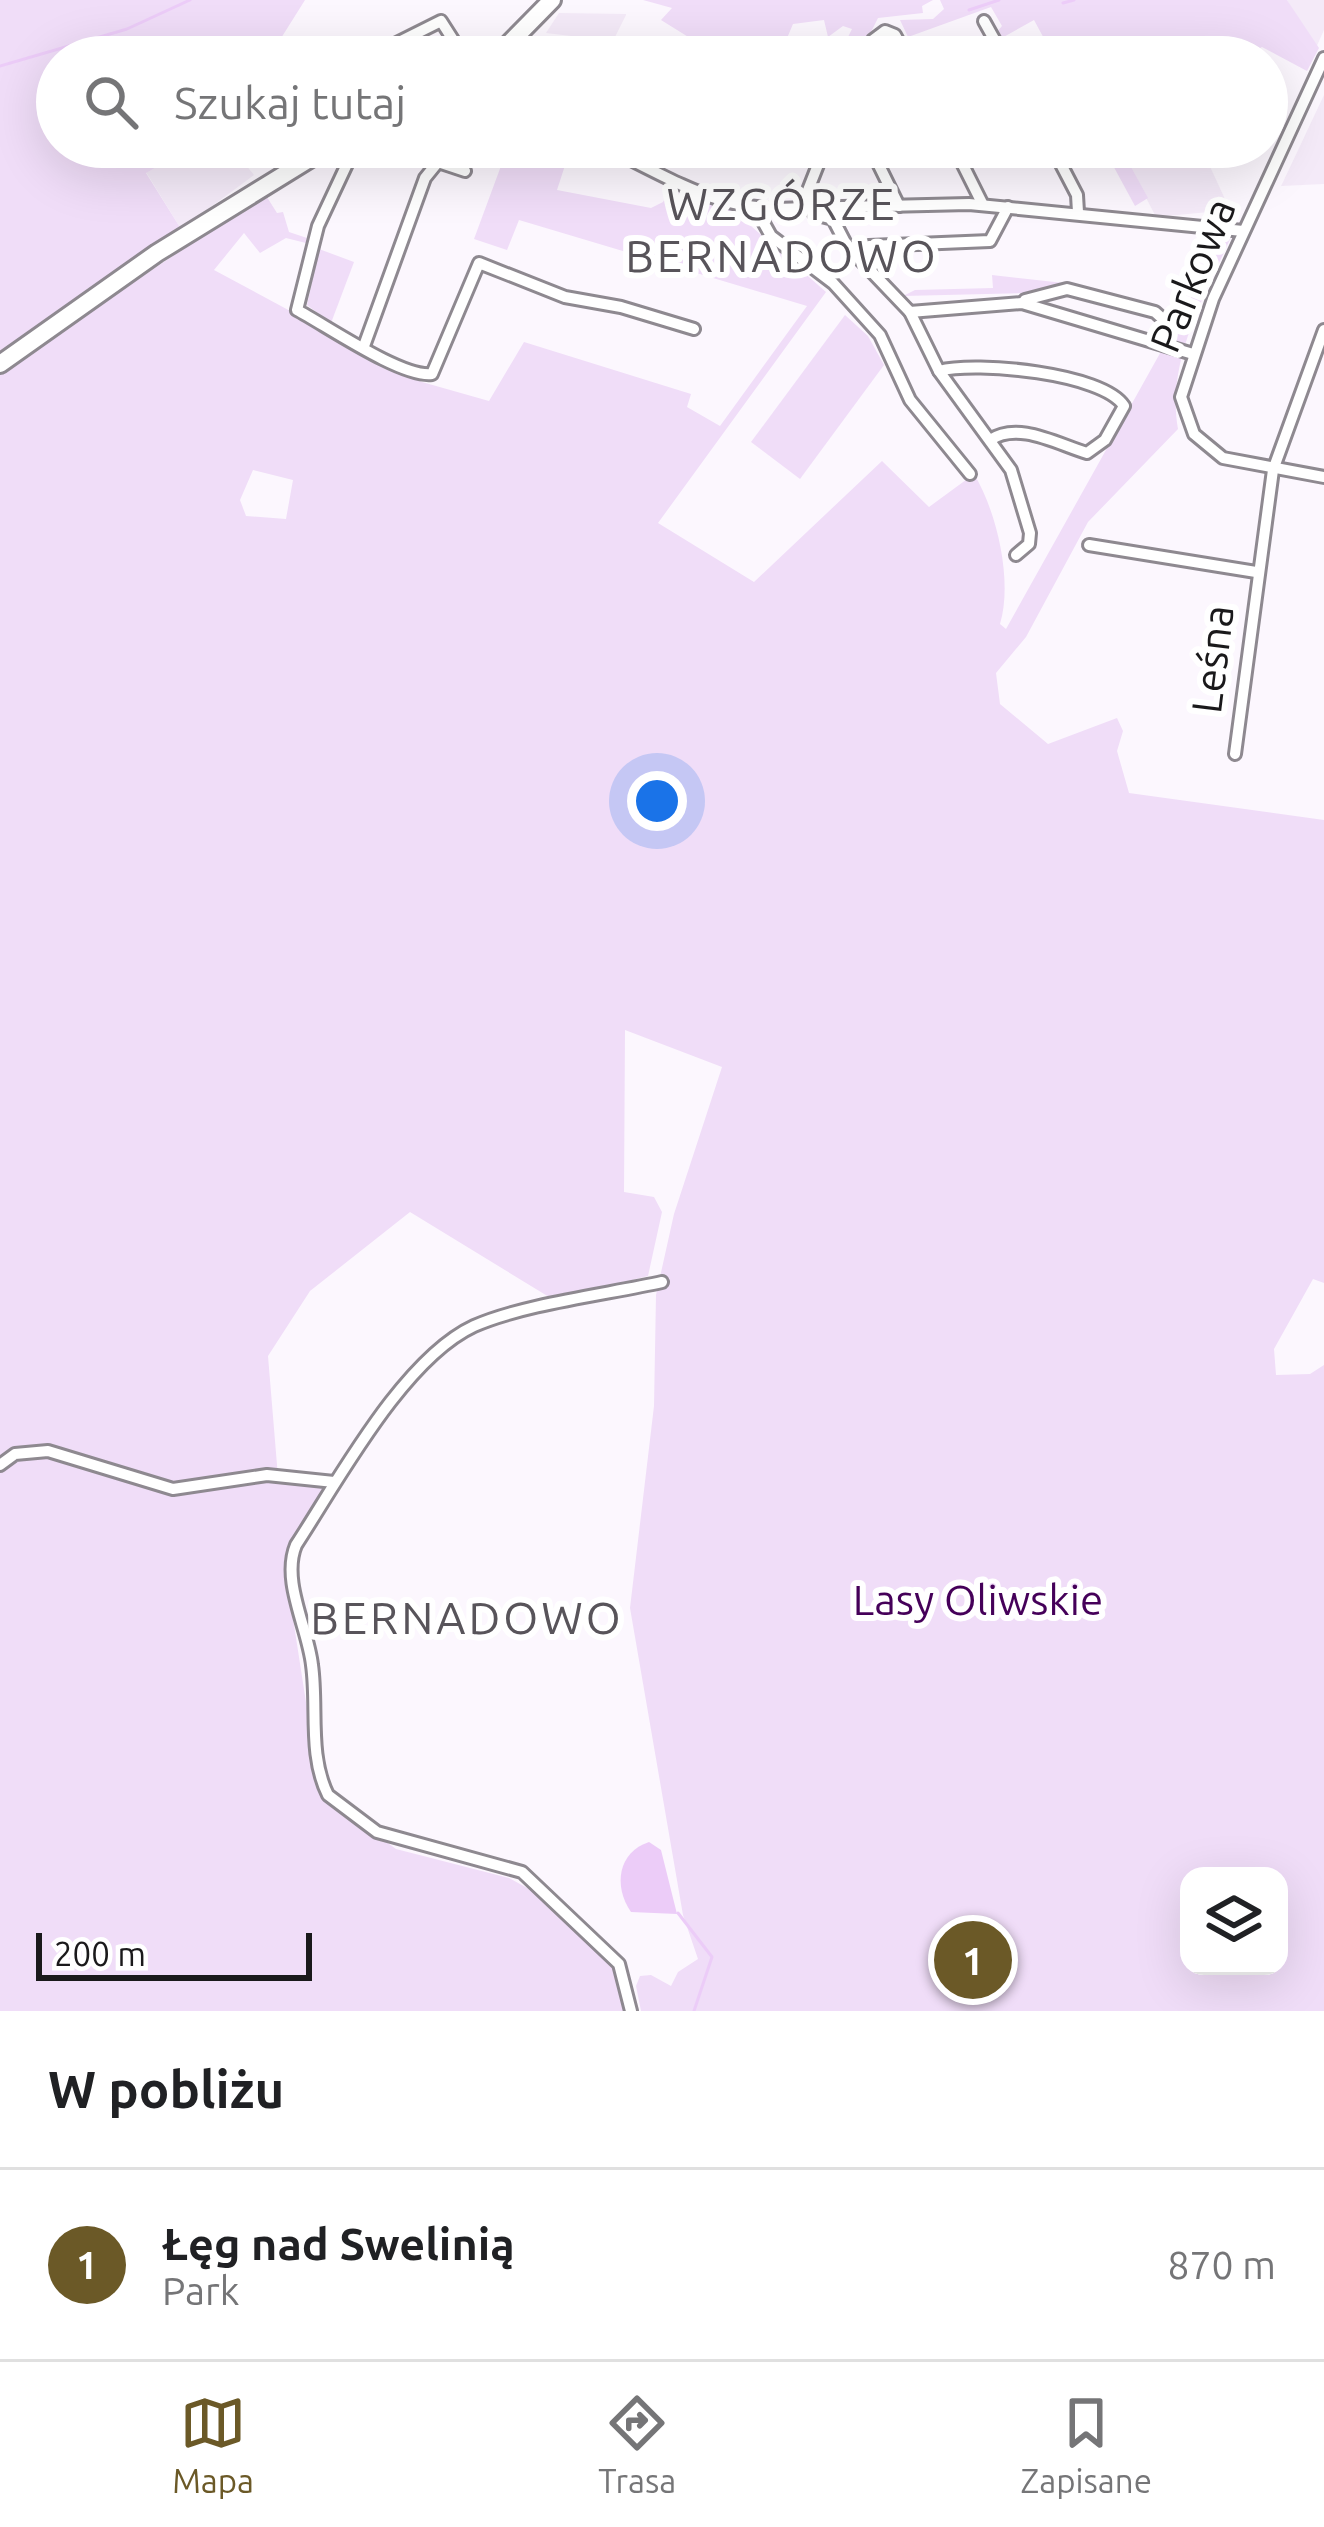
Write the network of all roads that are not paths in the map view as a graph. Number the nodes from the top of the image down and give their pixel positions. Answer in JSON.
{"nodes":[{"id":1,"x":552,"y":0,"type":"edge"},
{"id":2,"x":984,"y":21,"type":"dead end"},
{"id":3,"x":411,"y":36,"type":"edge"},
{"id":4,"x":451,"y":36,"type":"edge"},
{"id":5,"x":517,"y":36,"type":"edge"},
{"id":6,"x":992,"y":36,"type":"edge"},
{"id":7,"x":1324,"y":58,"type":"edge"},
{"id":8,"x":1288,"y":135,"type":"edge"},
{"id":9,"x":295,"y":168,"type":"edge"},
{"id":10,"x":345,"y":168,"type":"edge"},
{"id":11,"x":433,"y":168,"type":"edge"},
{"id":12,"x":455,"y":168,"type":"edge"},
{"id":13,"x":648,"y":168,"type":"edge"},
{"id":14,"x":817,"y":168,"type":"edge"},
{"id":15,"x":880,"y":168,"type":"edge"},
{"id":16,"x":964,"y":168,"type":"edge"},
{"id":17,"x":1063,"y":168,"type":"edge"},
{"id":18,"x":1272,"y":168,"type":"edge"},
{"id":19,"x":465,"y":171,"type":"dead end"},
{"id":20,"x":983,"y":205,"type":"junction"},
{"id":21,"x":899,"y":206,"type":"junction"},
{"id":22,"x":1008,"y":207,"type":"junction"},
{"id":23,"x":801,"y":208,"type":"junction"},
{"id":24,"x":758,"y":211,"type":"junction"},
{"id":25,"x":1078,"y":212,"type":"junction"},
{"id":26,"x":1243,"y":231,"type":"junction"},
{"id":27,"x":853,"y":253,"type":"junction"},
{"id":28,"x":1022,"y":303,"type":"junction"},
{"id":29,"x":910,"y":312,"type":"junction"},
{"id":30,"x":694,"y":329,"type":"dead end"},
{"id":31,"x":1324,"y":330,"type":"edge"},
{"id":32,"x":1158,"y":341,"type":"junction"},
{"id":33,"x":364,"y":346,"type":"junction"},
{"id":34,"x":1193,"y":354,"type":"junction"},
{"id":35,"x":0,"y":364,"type":"edge"},
{"id":36,"x":939,"y":371,"type":"junction"},
{"id":37,"x":990,"y":440,"type":"junction"},
{"id":38,"x":1273,"y":470,"type":"junction"},
{"id":39,"x":970,"y":474,"type":"dead end"},
{"id":40,"x":1324,"y":477,"type":"edge"},
{"id":41,"x":1089,"y":544,"type":"dead end"},
{"id":42,"x":1016,"y":555,"type":"dead end"},
{"id":43,"x":1256,"y":572,"type":"junction"},
{"id":44,"x":1235,"y":754,"type":"dead end"},
{"id":45,"x":662,"y":1282,"type":"dead end"},
{"id":46,"x":0,"y":1465,"type":"edge"},
{"id":47,"x":334,"y":1482,"type":"junction"},
{"id":48,"x":631,"y":2011,"type":"edge"}],
"edges":[{"from":1,"to":5,"type":"main road"},
{"from":2,"to":6,"type":"street"},
{"from":3,"to":4,"type":"street"},
{"from":7,"to":8,"type":"street","name":"Parkowa"},
{"from":9,"to":35,"type":"main road"},
{"from":10,"to":33,"type":"street"},
{"from":11,"to":33,"type":"street"},
{"from":12,"to":19,"type":"street"},
{"from":13,"to":24,"type":"street"},
{"from":14,"to":23,"type":"street"},
{"from":15,"to":21,"type":"street"},
{"from":16,"to":20,"type":"street"},
{"from":17,"to":25,"type":"street"},
{"from":18,"to":26,"type":"street","name":"Parkowa"},
{"from":20,"to":21,"type":"street"},
{"from":20,"to":22,"type":"street"},
{"from":21,"to":23,"type":"street"},
{"from":22,"to":25,"type":"street"},
{"from":22,"to":27,"type":"street"},
{"from":23,"to":24,"type":"street"},
{"from":23,"to":27,"type":"street"},
{"from":24,"to":39,"type":"street"},
{"from":25,"to":26,"type":"street"},
{"from":26,"to":34,"type":"street","name":"Parkowa"},
{"from":27,"to":29,"type":"street"},
{"from":28,"to":29,"type":"street"},
{"from":28,"to":32,"type":"street"},
{"from":28,"to":32,"type":"street"},
{"from":29,"to":36,"type":"street"},
{"from":30,"to":33,"type":"street"},
{"from":31,"to":38,"type":"street"},
{"from":32,"to":34,"type":"street"},
{"from":34,"to":38,"type":"street","name":"Parkowa"},
{"from":36,"to":37,"type":"street"},
{"from":36,"to":37,"type":"street"},
{"from":37,"to":42,"type":"street"},
{"from":38,"to":40,"type":"street","name":"Parkowa"},
{"from":38,"to":43,"type":"street","name":"Leśna"},
{"from":41,"to":43,"type":"street","name":"Leśna"},
{"from":43,"to":44,"type":"street","name":"Leśna"},
{"from":45,"to":47,"type":"street"},
{"from":46,"to":47,"type":"street"},
{"from":47,"to":48,"type":"street"}]}
